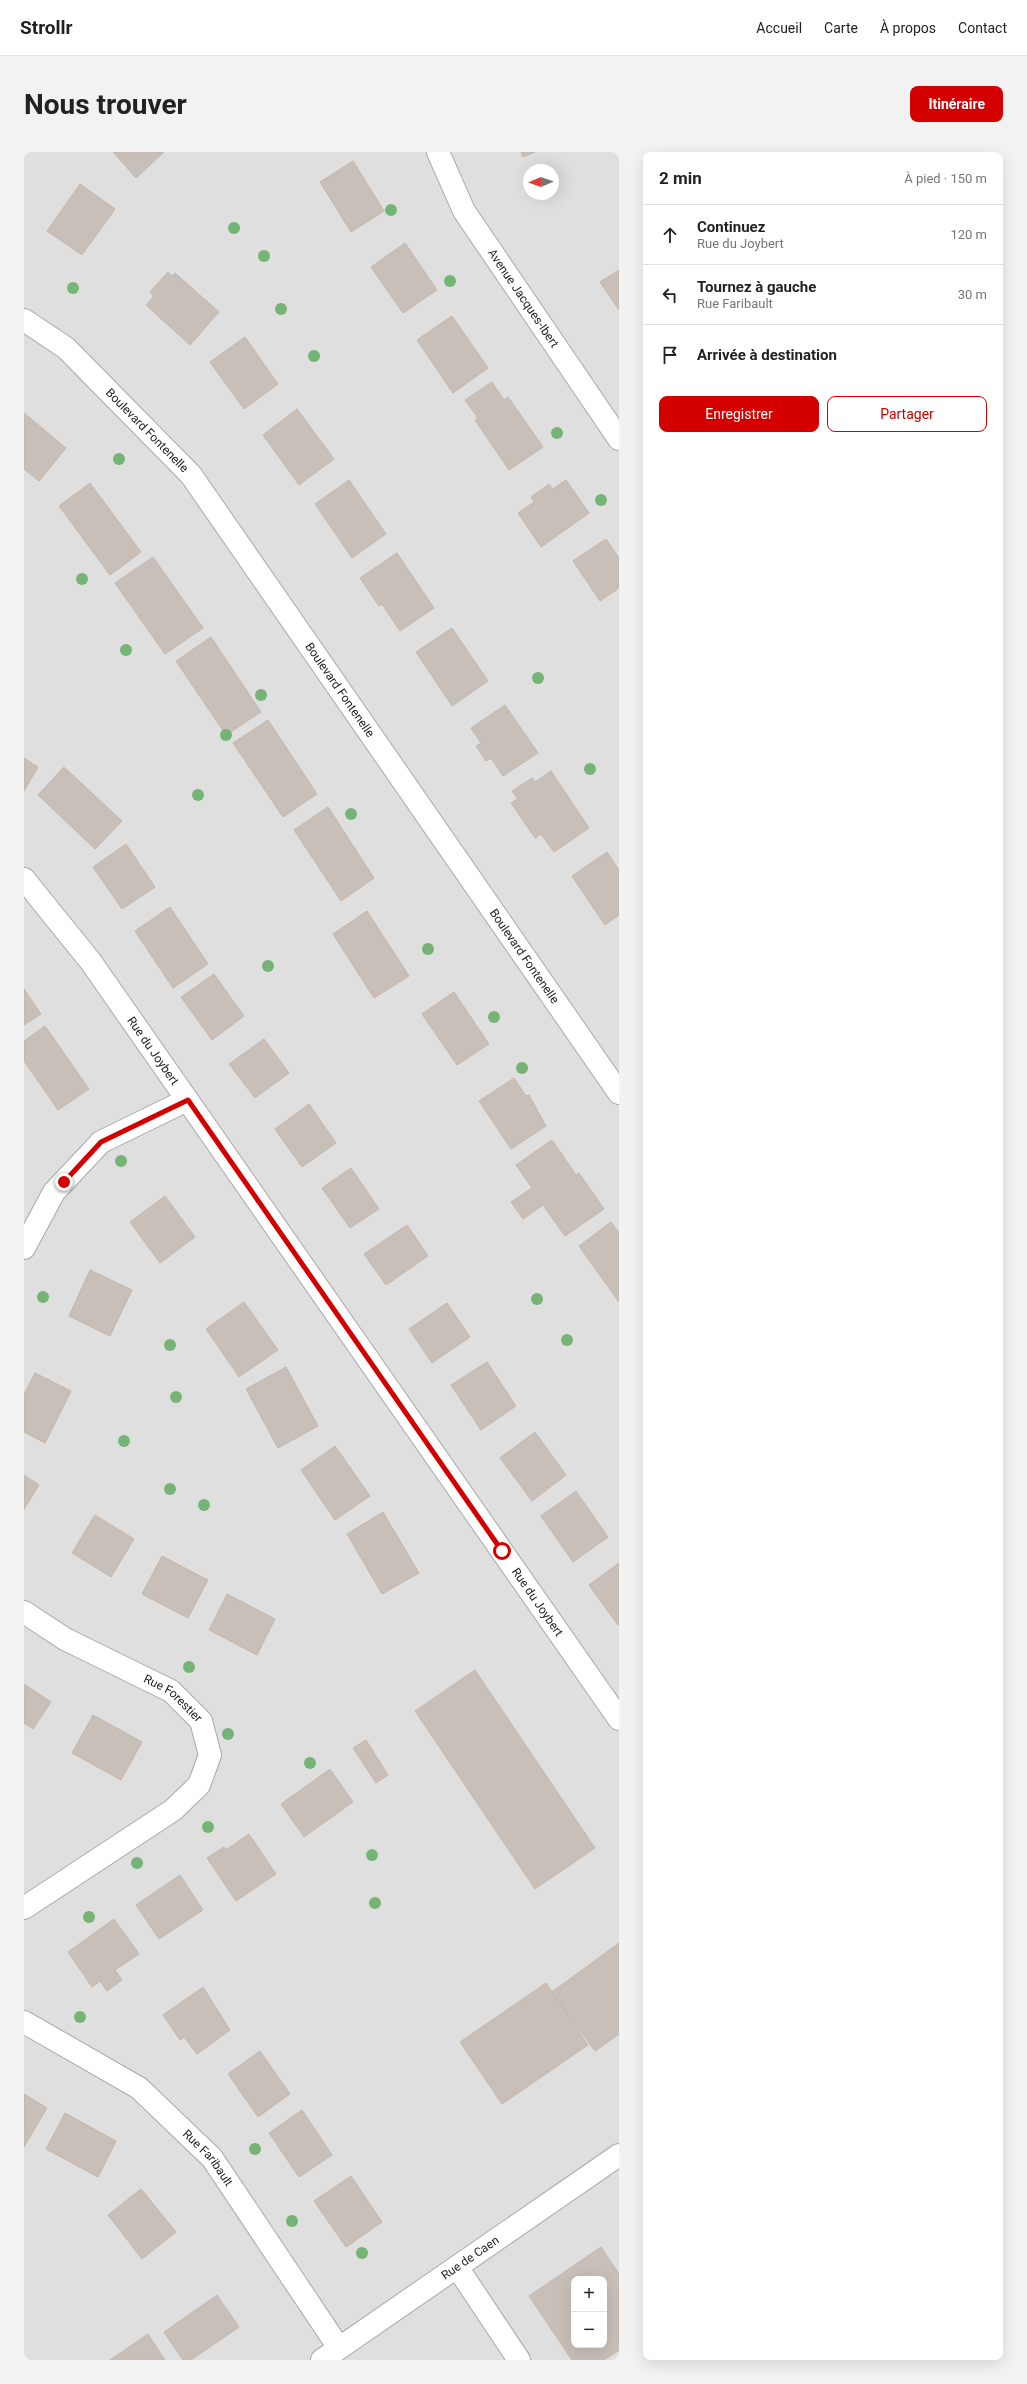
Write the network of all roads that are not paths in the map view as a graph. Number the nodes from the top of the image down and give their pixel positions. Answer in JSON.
{"nodes":[{"id":1,"x":438,"y":152,"type":"edge"},
{"id":2,"x":24,"y":320,"type":"edge"},
{"id":3,"x":619,"y":439,"type":"edge"},
{"id":4,"x":24,"y":879,"type":"edge"},
{"id":5,"x":619,"y":1093,"type":"edge"},
{"id":6,"x":188,"y":1100,"type":"junction"},
{"id":7,"x":24,"y":1248,"type":"edge"},
{"id":8,"x":24,"y":1612,"type":"edge"},
{"id":9,"x":619,"y":1719,"type":"edge"},
{"id":10,"x":24,"y":1908,"type":"edge"},
{"id":11,"x":24,"y":2022,"type":"edge"},
{"id":12,"x":619,"y":2155,"type":"edge"},
{"id":13,"x":457,"y":2267,"type":"junction"},
{"id":14,"x":330,"y":2354,"type":"edge"},
{"id":15,"x":520,"y":2360,"type":"edge"}],
"edges":[{"from":1,"to":3,"type":"street","name":"Avenue Jacques-Ibert"},
{"from":2,"to":5,"type":"street","name":"Boulevard Fontenelle"},
{"from":4,"to":6,"type":"street","name":"Rue du Joybert"},
{"from":6,"to":7,"type":"street"},
{"from":6,"to":9,"type":"street","name":"Rue du Joybert"},
{"from":8,"to":10,"type":"street","name":"Rue Forestier"},
{"from":11,"to":14,"type":"street","name":"Rue Faribault"},
{"from":12,"to":13,"type":"street","name":"Rue de Caen"},
{"from":13,"to":14,"type":"street","name":"Rue de Caen"},
{"from":13,"to":15,"type":"street"}]}
